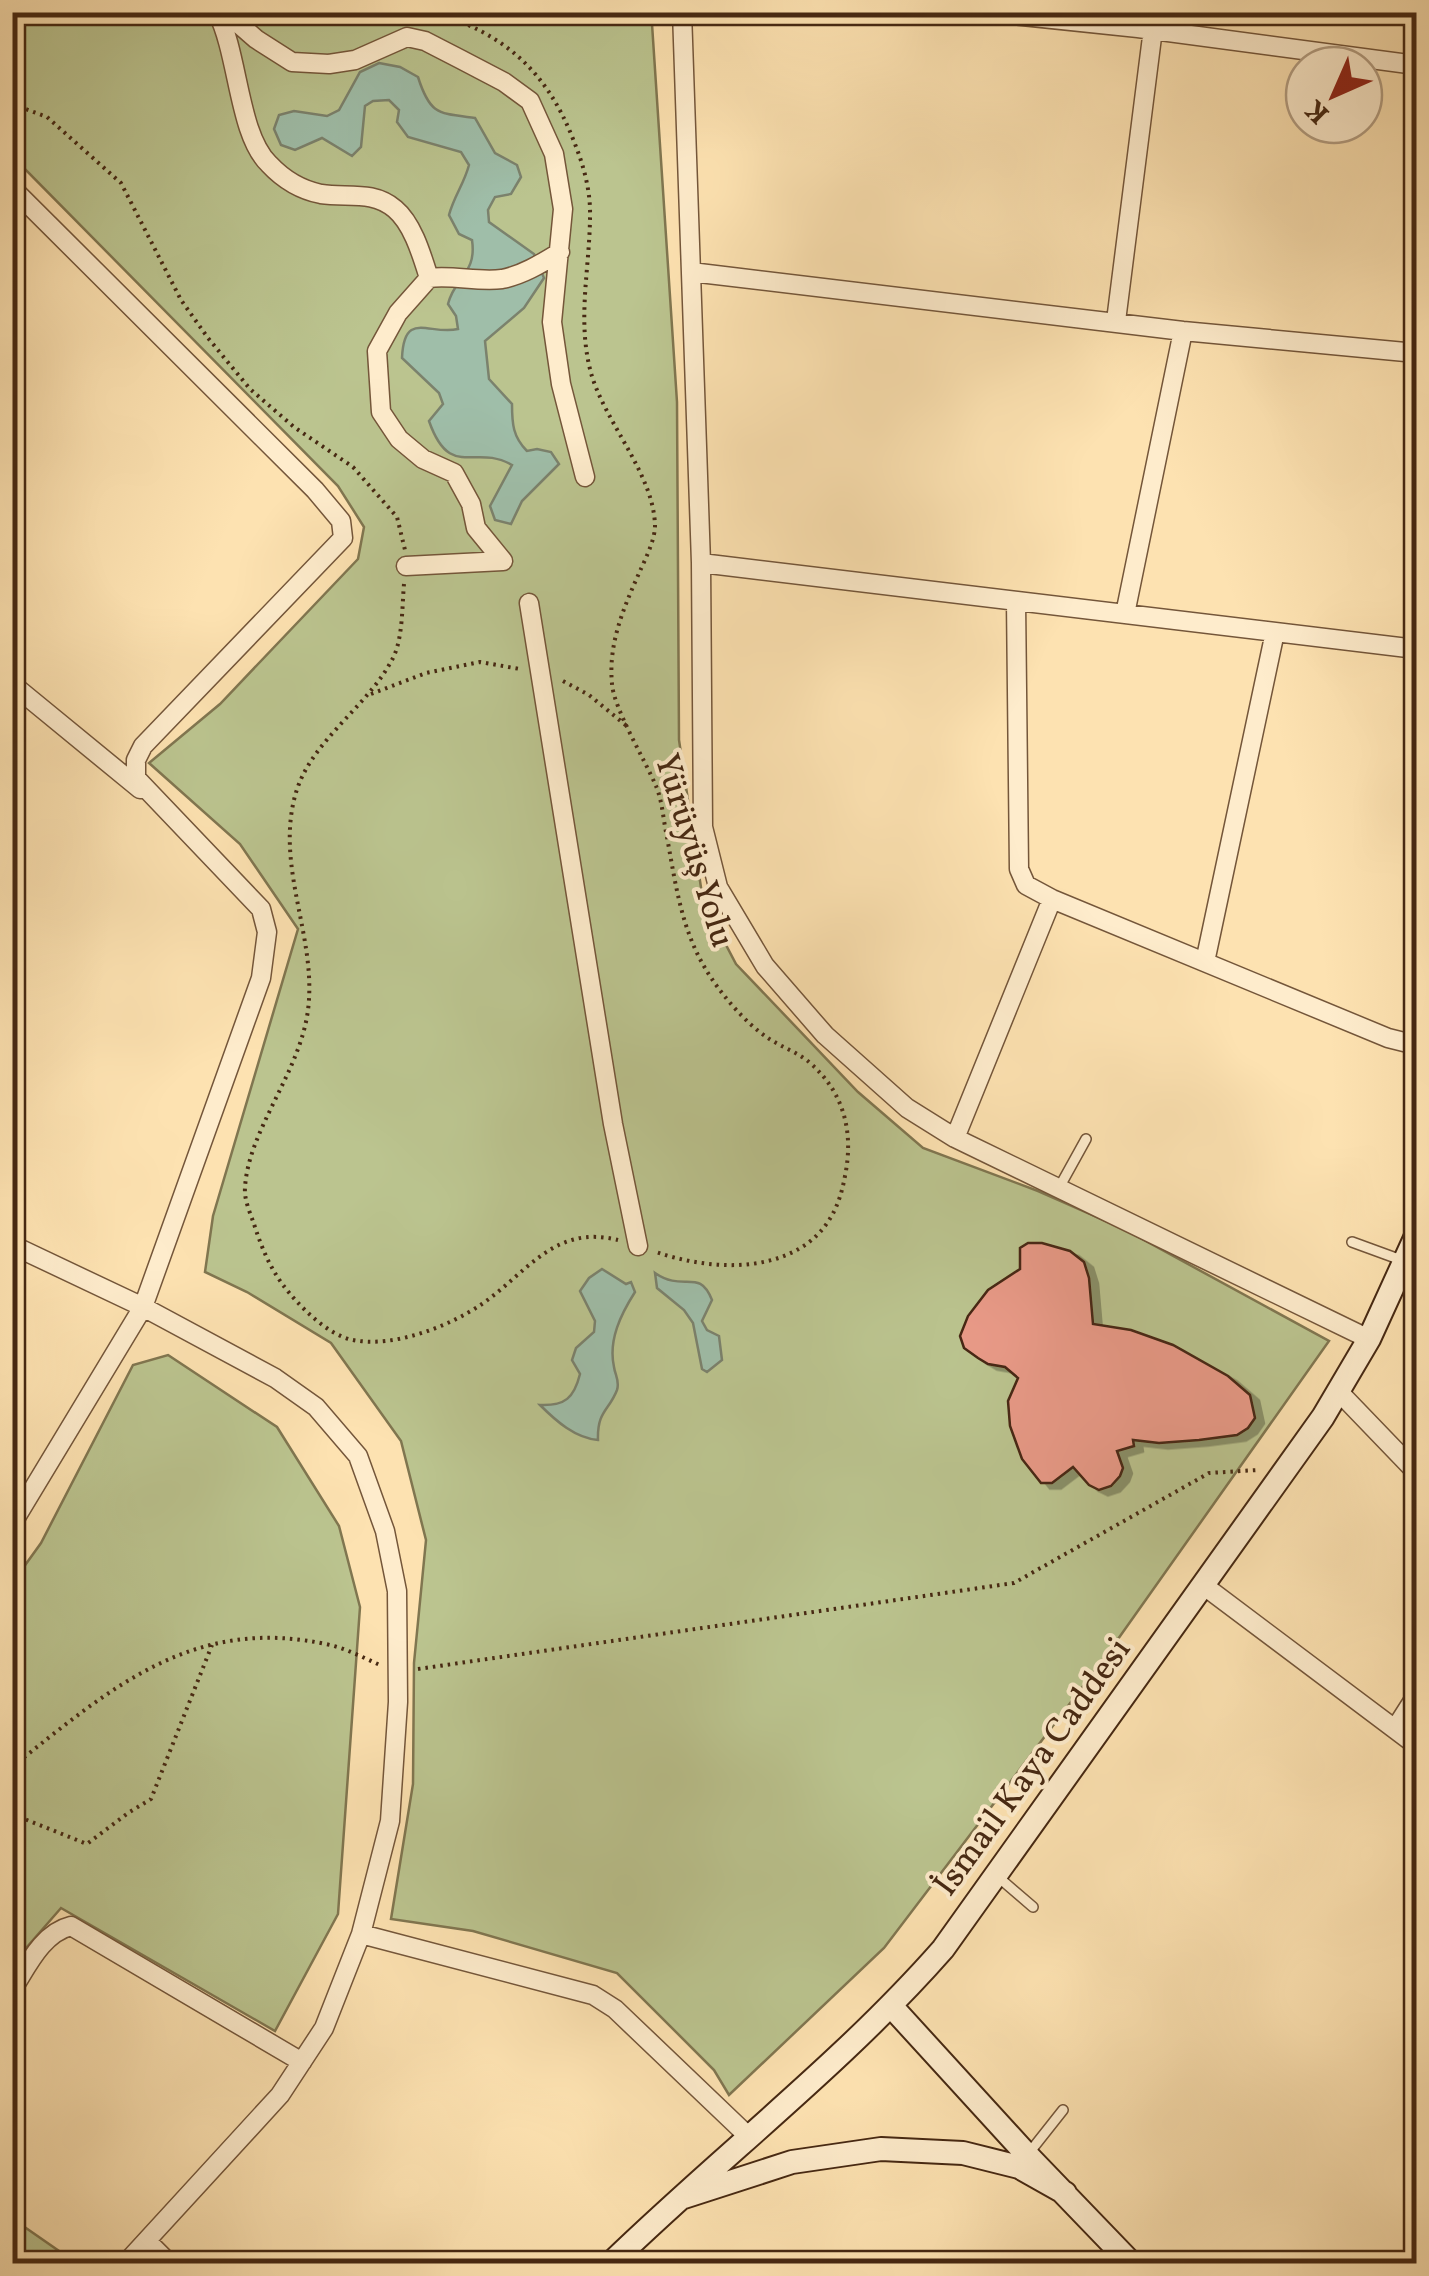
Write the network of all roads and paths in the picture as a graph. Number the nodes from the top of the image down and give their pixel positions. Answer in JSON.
{"nodes":[{"id":1,"x":217,"y":12,"type":"edge"},
{"id":2,"x":225,"y":12,"type":"edge"},
{"id":3,"x":433,"y":12,"type":"edge"},
{"id":4,"x":682,"y":12,"type":"edge"},
{"id":5,"x":984,"y":12,"type":"edge"},
{"id":6,"x":1153,"y":30,"type":"junction"},
{"id":7,"x":1416,"y":66,"type":"edge"},
{"id":8,"x":12,"y":104,"type":"edge"},
{"id":9,"x":12,"y":188,"type":"edge"},
{"id":10,"x":560,"y":252,"type":"junction"},
{"id":11,"x":692,"y":272,"type":"junction"},
{"id":12,"x":429,"y":278,"type":"junction"},
{"id":13,"x":1116,"y":321,"type":"junction"},
{"id":14,"x":1183,"y":331,"type":"junction"},
{"id":15,"x":1416,"y":353,"type":"edge"},
{"id":16,"x":585,"y":478,"type":"dead end"},
{"id":17,"x":701,"y":563,"type":"junction"},
{"id":18,"x":406,"y":566,"type":"junction"},
{"id":19,"x":1016,"y":601,"type":"junction"},
{"id":20,"x":529,"y":603,"type":"dead end"},
{"id":21,"x":1126,"y":614,"type":"junction"},
{"id":22,"x":1275,"y":632,"type":"junction"},
{"id":23,"x":1416,"y":649,"type":"edge"},
{"id":24,"x":540,"y":672,"type":"junction"},
{"id":25,"x":12,"y":684,"type":"edge"},
{"id":26,"x":365,"y":697,"type":"junction"},
{"id":27,"x":632,"y":730,"type":"junction"},
{"id":28,"x":162,"y":806,"type":"junction"},
{"id":29,"x":1052,"y":899,"type":"junction"},
{"id":30,"x":1206,"y":962,"type":"junction"},
{"id":31,"x":1416,"y":1045,"type":"edge"},
{"id":32,"x":955,"y":1138,"type":"junction"},
{"id":33,"x":1086,"y":1139,"type":"dead end"},
{"id":34,"x":1060,"y":1186,"type":"junction"},
{"id":35,"x":1416,"y":1236,"type":"edge"},
{"id":36,"x":1352,"y":1242,"type":"dead end"},
{"id":37,"x":12,"y":1246,"type":"edge"},
{"id":38,"x":638,"y":1246,"type":"junction"},
{"id":39,"x":1406,"y":1262,"type":"junction"},
{"id":40,"x":142,"y":1307,"type":"junction"},
{"id":41,"x":1368,"y":1339,"type":"junction"},
{"id":42,"x":1339,"y":1392,"type":"junction"},
{"id":43,"x":1288,"y":1468,"type":"junction"},
{"id":44,"x":1416,"y":1472,"type":"edge"},
{"id":45,"x":12,"y":1524,"type":"edge"},
{"id":46,"x":1203,"y":1585,"type":"junction"},
{"id":47,"x":212,"y":1645,"type":"junction"},
{"id":48,"x":398,"y":1672,"type":"junction"},
{"id":49,"x":1416,"y":1696,"type":"edge"},
{"id":50,"x":1395,"y":1729,"type":"junction"},
{"id":51,"x":1416,"y":1745,"type":"edge"},
{"id":52,"x":12,"y":1767,"type":"edge"},
{"id":53,"x":12,"y":1814,"type":"edge"},
{"id":54,"x":996,"y":1875,"type":"junction"},
{"id":55,"x":1033,"y":1906,"type":"dead end"},
{"id":56,"x":361,"y":1934,"type":"junction"},
{"id":57,"x":12,"y":1990,"type":"edge"},
{"id":58,"x":892,"y":2007,"type":"junction"},
{"id":59,"x":302,"y":2062,"type":"junction"},
{"id":60,"x":1064,"y":2110,"type":"dead end"},
{"id":61,"x":748,"y":2136,"type":"junction"},
{"id":62,"x":1028,"y":2156,"type":"junction"},
{"id":63,"x":1065,"y":2193,"type":"junction"},
{"id":64,"x":676,"y":2199,"type":"junction"},
{"id":65,"x":147,"y":2241,"type":"junction"},
{"id":66,"x":125,"y":2264,"type":"edge"},
{"id":67,"x":170,"y":2264,"type":"edge"},
{"id":68,"x":610,"y":2264,"type":"edge"},
{"id":69,"x":1132,"y":2264,"type":"edge"}],
"edges":[{"from":1,"to":12,"type":"street"},
{"from":2,"to":10,"type":"street"},
{"from":3,"to":27,"type":"path","name":"Yürüyüş Yolu"},
{"from":4,"to":11,"type":"street"},
{"from":5,"to":6,"type":"street"},
{"from":6,"to":7,"type":"street"},
{"from":6,"to":13,"type":"street"},
{"from":8,"to":18,"type":"path","name":"Yürüyüş Yolu"},
{"from":9,"to":28,"type":"street"},
{"from":10,"to":12,"type":"street"},
{"from":10,"to":16,"type":"street"},
{"from":11,"to":13,"type":"street"},
{"from":11,"to":17,"type":"street"},
{"from":12,"to":18,"type":"street"},
{"from":13,"to":14,"type":"street"},
{"from":14,"to":15,"type":"street"},
{"from":14,"to":21,"type":"street"},
{"from":17,"to":19,"type":"street"},
{"from":17,"to":32,"type":"street"},
{"from":18,"to":26,"type":"path","name":"Yürüyüş Yolu"},
{"from":19,"to":21,"type":"street"},
{"from":19,"to":29,"type":"street"},
{"from":20,"to":24,"type":"street"},
{"from":21,"to":22,"type":"street"},
{"from":22,"to":23,"type":"street"},
{"from":22,"to":30,"type":"street"},
{"from":24,"to":26,"type":"path"},
{"from":24,"to":27,"type":"path"},
{"from":24,"to":38,"type":"street"},
{"from":25,"to":28,"type":"street"},
{"from":26,"to":38,"type":"path","name":"Yürüyüş Yolu"},
{"from":27,"to":38,"type":"path","name":"Yürüyüş Yolu"},
{"from":28,"to":40,"type":"street"},
{"from":29,"to":30,"type":"street"},
{"from":29,"to":32,"type":"street"},
{"from":30,"to":31,"type":"street"},
{"from":32,"to":34,"type":"street"},
{"from":33,"to":34,"type":"lane"},
{"from":34,"to":41,"type":"street"},
{"from":35,"to":39,"type":"street","name":"İsmail Kaya Caddesi"},
{"from":36,"to":39,"type":"lane"},
{"from":37,"to":40,"type":"street"},
{"from":39,"to":41,"type":"street","name":"İsmail Kaya Caddesi"},
{"from":40,"to":45,"type":"street"},
{"from":40,"to":48,"type":"street"},
{"from":41,"to":42,"type":"street","name":"İsmail Kaya Caddesi"},
{"from":42,"to":43,"type":"street","name":"İsmail Kaya Caddesi"},
{"from":42,"to":44,"type":"street"},
{"from":43,"to":46,"type":"street","name":"İsmail Kaya Caddesi"},
{"from":43,"to":48,"type":"path"},
{"from":46,"to":50,"type":"street"},
{"from":46,"to":54,"type":"street","name":"İsmail Kaya Caddesi"},
{"from":47,"to":48,"type":"path"},
{"from":47,"to":52,"type":"path"},
{"from":47,"to":53,"type":"path"},
{"from":48,"to":56,"type":"street"},
{"from":49,"to":50,"type":"street"},
{"from":50,"to":51,"type":"street"},
{"from":54,"to":55,"type":"lane"},
{"from":54,"to":58,"type":"street","name":"İsmail Kaya Caddesi"},
{"from":56,"to":59,"type":"street"},
{"from":56,"to":61,"type":"street"},
{"from":57,"to":59,"type":"street"},
{"from":58,"to":61,"type":"street","name":"İsmail Kaya Caddesi"},
{"from":58,"to":62,"type":"street"},
{"from":59,"to":65,"type":"street"},
{"from":60,"to":62,"type":"lane"},
{"from":61,"to":64,"type":"street","name":"İsmail Kaya Caddesi"},
{"from":62,"to":63,"type":"street"},
{"from":63,"to":64,"type":"street"},
{"from":63,"to":69,"type":"street"},
{"from":64,"to":68,"type":"street","name":"İsmail Kaya Caddesi"},
{"from":65,"to":66,"type":"street"},
{"from":65,"to":67,"type":"street"}]}
